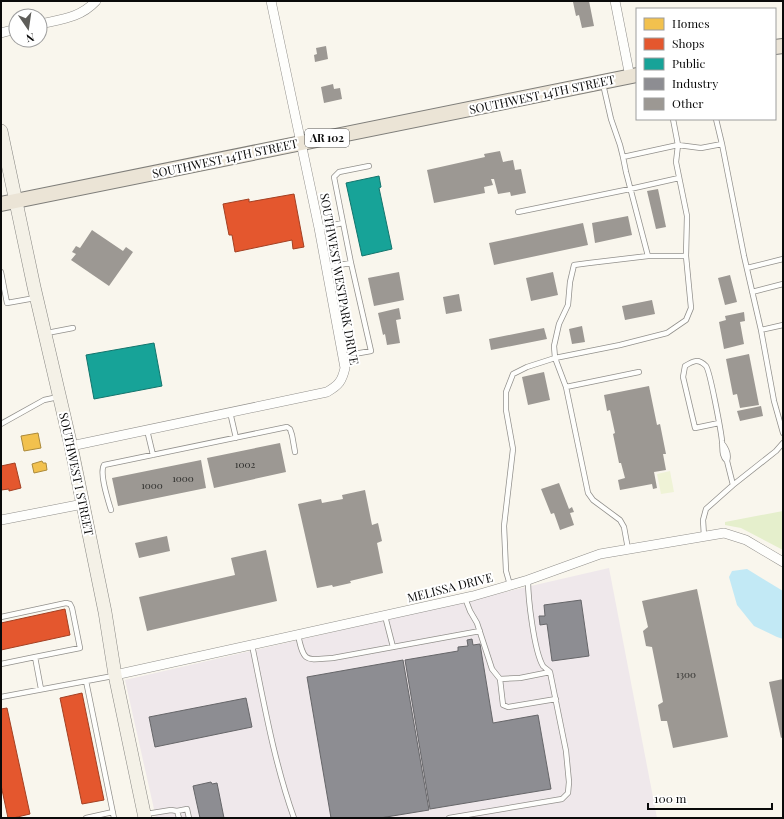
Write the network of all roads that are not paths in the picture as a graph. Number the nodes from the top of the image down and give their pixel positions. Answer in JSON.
{"nodes":[{"id":1,"x":96,"y":1,"type":"edge"},
{"id":2,"x":271,"y":1,"type":"edge"},
{"id":3,"x":615,"y":1,"type":"edge"},
{"id":4,"x":48,"y":22,"type":"edge"},
{"id":5,"x":634,"y":76,"type":"edge"},
{"id":6,"x":602,"y":83,"type":"junction"},
{"id":7,"x":673,"y":120,"type":"edge"},
{"id":8,"x":716,"y":120,"type":"edge"},
{"id":9,"x":1,"y":131,"type":"edge"},
{"id":10,"x":302,"y":143,"type":"junction"},
{"id":11,"x":722,"y":144,"type":"junction"},
{"id":12,"x":678,"y":145,"type":"junction"},
{"id":13,"x":623,"y":157,"type":"junction"},
{"id":14,"x":369,"y":166,"type":"dead end"},
{"id":15,"x":679,"y":178,"type":"junction"},
{"id":16,"x":630,"y":189,"type":"junction"},
{"id":17,"x":16,"y":201,"type":"junction"},
{"id":18,"x":1,"y":204,"type":"edge"},
{"id":19,"x":518,"y":212,"type":"dead end"},
{"id":20,"x":343,"y":223,"type":"junction"},
{"id":21,"x":319,"y":228,"type":"junction"},
{"id":22,"x":648,"y":256,"type":"junction"},
{"id":23,"x":686,"y":256,"type":"junction"},
{"id":24,"x":783,"y":259,"type":"edge"},
{"id":25,"x":351,"y":263,"type":"junction"},
{"id":26,"x":327,"y":267,"type":"junction"},
{"id":27,"x":747,"y":268,"type":"junction"},
{"id":28,"x":1,"y":272,"type":"edge"},
{"id":29,"x":783,"y":284,"type":"edge"},
{"id":30,"x":752,"y":292,"type":"junction"},
{"id":31,"x":37,"y":298,"type":"junction"},
{"id":32,"x":783,"y":325,"type":"edge"},
{"id":33,"x":73,"y":328,"type":"dead end"},
{"id":34,"x":761,"y":330,"type":"junction"},
{"id":35,"x":45,"y":333,"type":"junction"},
{"id":36,"x":343,"y":356,"type":"junction"},
{"id":37,"x":556,"y":358,"type":"junction"},
{"id":38,"x":638,"y":372,"type":"dead end"},
{"id":39,"x":566,"y":387,"type":"junction"},
{"id":40,"x":60,"y":396,"type":"junction"},
{"id":41,"x":230,"y":412,"type":"junction"},
{"id":42,"x":719,"y":423,"type":"junction"},
{"id":43,"x":1,"y":424,"type":"edge"},
{"id":44,"x":147,"y":430,"type":"junction"},
{"id":45,"x":783,"y":433,"type":"edge"},
{"id":46,"x":236,"y":438,"type":"junction"},
{"id":47,"x":783,"y":443,"type":"edge"},
{"id":48,"x":71,"y":446,"type":"junction"},
{"id":49,"x":295,"y":452,"type":"dead end"},
{"id":50,"x":153,"y":455,"type":"junction"},
{"id":51,"x":733,"y":486,"type":"junction"},
{"id":52,"x":83,"y":504,"type":"junction"},
{"id":53,"x":111,"y":510,"type":"dead end"},
{"id":54,"x":1,"y":520,"type":"edge"},
{"id":55,"x":704,"y":536,"type":"junction"},
{"id":56,"x":628,"y":549,"type":"junction"},
{"id":57,"x":783,"y":562,"type":"edge"},
{"id":58,"x":528,"y":580,"type":"junction"},
{"id":59,"x":510,"y":585,"type":"junction"},
{"id":60,"x":465,"y":598,"type":"junction"},
{"id":61,"x":385,"y":616,"type":"junction"},
{"id":62,"x":1,"y":617,"type":"edge"},
{"id":63,"x":480,"y":631,"type":"junction"},
{"id":64,"x":298,"y":635,"type":"junction"},
{"id":65,"x":252,"y":645,"type":"junction"},
{"id":66,"x":393,"y":647,"type":"junction"},
{"id":67,"x":36,"y":657,"type":"junction"},
{"id":68,"x":1,"y":664,"type":"edge"},
{"id":69,"x":550,"y":672,"type":"junction"},
{"id":70,"x":115,"y":675,"type":"junction"},
{"id":71,"x":500,"y":679,"type":"junction"},
{"id":72,"x":86,"y":681,"type":"junction"},
{"id":73,"x":41,"y":690,"type":"junction"},
{"id":74,"x":1,"y":697,"type":"edge"},
{"id":75,"x":556,"y":699,"type":"junction"},
{"id":76,"x":177,"y":811,"type":"junction"},
{"id":77,"x":113,"y":812,"type":"junction"},
{"id":78,"x":145,"y":816,"type":"edge"},
{"id":79,"x":86,"y":818,"type":"edge"},
{"id":80,"x":114,"y":818,"type":"edge"},
{"id":81,"x":179,"y":818,"type":"edge"},
{"id":82,"x":189,"y":818,"type":"edge"},
{"id":83,"x":294,"y":818,"type":"edge"},
{"id":84,"x":449,"y":818,"type":"edge"}],
"edges":[{"from":1,"to":4,"type":"street"},
{"from":2,"to":10,"type":"street","name":"SOUTHWEST WESTPARK DRIVE"},
{"from":3,"to":5,"type":"street"},
{"from":5,"to":6,"type":"main road","name":"SOUTHWEST 14TH STREET","number":"AR 102"},
{"from":6,"to":10,"type":"main road","name":"SOUTHWEST 14TH STREET","number":"AR 102"},
{"from":6,"to":13,"type":"lane"},
{"from":7,"to":12,"type":"lane"},
{"from":8,"to":11,"type":"lane"},
{"from":9,"to":17,"type":"main road","name":"SOUTHWEST I STREET"},
{"from":10,"to":17,"type":"main road","name":"SOUTHWEST 14TH STREET","number":"AR 102"},
{"from":10,"to":21,"type":"street","name":"SOUTHWEST WESTPARK DRIVE"},
{"from":11,"to":12,"type":"lane"},
{"from":11,"to":27,"type":"lane"},
{"from":12,"to":13,"type":"lane"},
{"from":12,"to":15,"type":"lane"},
{"from":13,"to":16,"type":"lane"},
{"from":14,"to":20,"type":"lane"},
{"from":15,"to":16,"type":"lane"},
{"from":15,"to":23,"type":"lane"},
{"from":16,"to":19,"type":"lane"},
{"from":16,"to":22,"type":"lane"},
{"from":17,"to":18,"type":"main road","name":"SOUTHWEST 14TH STREET","number":"AR 102"},
{"from":17,"to":31,"type":"main road","name":"SOUTHWEST I STREET"},
{"from":20,"to":21,"type":"lane"},
{"from":20,"to":25,"type":"lane"},
{"from":21,"to":26,"type":"street","name":"SOUTHWEST WESTPARK DRIVE"},
{"from":22,"to":23,"type":"lane"},
{"from":22,"to":37,"type":"lane"},
{"from":23,"to":37,"type":"lane"},
{"from":24,"to":27,"type":"lane"},
{"from":25,"to":26,"type":"lane"},
{"from":25,"to":36,"type":"lane"},
{"from":26,"to":36,"type":"street","name":"SOUTHWEST WESTPARK DRIVE"},
{"from":27,"to":30,"type":"lane"},
{"from":28,"to":31,"type":"lane"},
{"from":29,"to":30,"type":"lane"},
{"from":30,"to":34,"type":"lane"},
{"from":31,"to":35,"type":"main road","name":"SOUTHWEST I STREET"},
{"from":32,"to":34,"type":"lane"},
{"from":33,"to":35,"type":"lane"},
{"from":34,"to":45,"type":"lane"},
{"from":35,"to":40,"type":"main road","name":"SOUTHWEST I STREET"},
{"from":36,"to":41,"type":"street","name":"SOUTHWEST WESTPARK DRIVE"},
{"from":37,"to":39,"type":"lane"},
{"from":37,"to":59,"type":"lane"},
{"from":38,"to":39,"type":"lane"},
{"from":39,"to":56,"type":"lane"},
{"from":40,"to":43,"type":"lane"},
{"from":40,"to":48,"type":"main road","name":"SOUTHWEST I STREET"},
{"from":41,"to":44,"type":"street","name":"SOUTHWEST WESTPARK DRIVE"},
{"from":41,"to":46,"type":"lane"},
{"from":42,"to":42,"type":"lane"},
{"from":42,"to":51,"type":"lane"},
{"from":44,"to":48,"type":"street","name":"SOUTHWEST WESTPARK DRIVE"},
{"from":44,"to":50,"type":"lane"},
{"from":46,"to":49,"type":"lane"},
{"from":46,"to":50,"type":"lane"},
{"from":47,"to":51,"type":"lane"},
{"from":48,"to":52,"type":"main road","name":"SOUTHWEST I STREET"},
{"from":50,"to":53,"type":"lane"},
{"from":51,"to":55,"type":"lane"},
{"from":52,"to":54,"type":"street"},
{"from":52,"to":70,"type":"main road","name":"SOUTHWEST I STREET"},
{"from":55,"to":56,"type":"street","name":"MELISSA DRIVE"},
{"from":55,"to":57,"type":"street","name":"MELISSA DRIVE"},
{"from":56,"to":58,"type":"street","name":"MELISSA DRIVE"},
{"from":58,"to":59,"type":"street","name":"MELISSA DRIVE"},
{"from":58,"to":69,"type":"lane"},
{"from":59,"to":60,"type":"street","name":"MELISSA DRIVE"},
{"from":60,"to":61,"type":"street","name":"MELISSA DRIVE"},
{"from":60,"to":63,"type":"lane"},
{"from":61,"to":64,"type":"street","name":"MELISSA DRIVE"},
{"from":61,"to":66,"type":"lane"},
{"from":62,"to":67,"type":"lane"},
{"from":63,"to":66,"type":"lane"},
{"from":63,"to":71,"type":"lane"},
{"from":64,"to":65,"type":"street","name":"MELISSA DRIVE"},
{"from":64,"to":66,"type":"lane"},
{"from":65,"to":70,"type":"street","name":"MELISSA DRIVE"},
{"from":65,"to":83,"type":"lane"},
{"from":67,"to":68,"type":"lane"},
{"from":67,"to":73,"type":"lane"},
{"from":69,"to":71,"type":"lane"},
{"from":69,"to":75,"type":"lane"},
{"from":70,"to":72,"type":"lane"},
{"from":70,"to":78,"type":"main road","name":"SOUTHWEST I STREET"},
{"from":71,"to":75,"type":"lane"},
{"from":72,"to":73,"type":"lane"},
{"from":72,"to":77,"type":"lane"},
{"from":73,"to":74,"type":"lane"},
{"from":75,"to":84,"type":"lane"},
{"from":76,"to":78,"type":"lane"},
{"from":76,"to":81,"type":"lane"},
{"from":76,"to":82,"type":"lane"},
{"from":77,"to":79,"type":"lane"},
{"from":77,"to":80,"type":"lane"}]}
